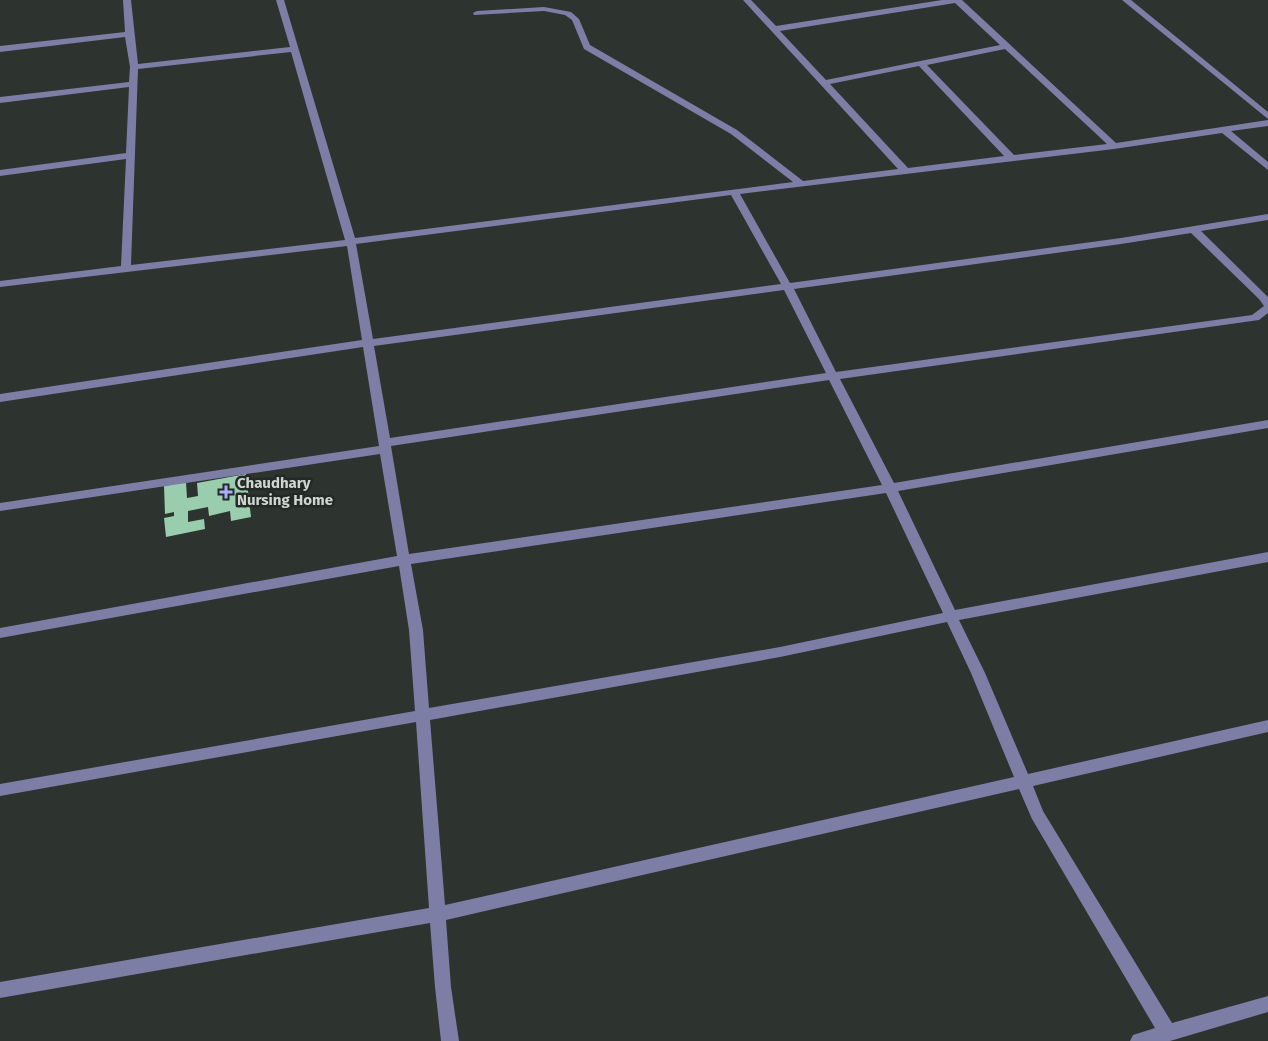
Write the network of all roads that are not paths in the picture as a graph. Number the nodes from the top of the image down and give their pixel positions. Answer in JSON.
{"nodes":[{"id":1,"x":127,"y":0,"type":"edge"},
{"id":2,"x":280,"y":0,"type":"edge"},
{"id":3,"x":747,"y":0,"type":"edge"},
{"id":4,"x":957,"y":0,"type":"edge"},
{"id":5,"x":1126,"y":0,"type":"edge"},
{"id":6,"x":477,"y":13,"type":"dead end"},
{"id":7,"x":774,"y":29,"type":"junction"},
{"id":8,"x":129,"y":34,"type":"junction"},
{"id":9,"x":1007,"y":46,"type":"junction"},
{"id":10,"x":0,"y":49,"type":"edge"},
{"id":11,"x":294,"y":49,"type":"junction"},
{"id":12,"x":920,"y":64,"type":"junction"},
{"id":13,"x":134,"y":68,"type":"junction"},
{"id":14,"x":824,"y":83,"type":"junction"},
{"id":15,"x":133,"y":84,"type":"junction"},
{"id":16,"x":0,"y":100,"type":"edge"},
{"id":17,"x":1268,"y":116,"type":"edge"},
{"id":18,"x":1268,"y":123,"type":"edge"},
{"id":19,"x":1223,"y":129,"type":"junction"},
{"id":20,"x":1114,"y":146,"type":"junction"},
{"id":21,"x":131,"y":155,"type":"junction"},
{"id":22,"x":1011,"y":158,"type":"junction"},
{"id":23,"x":1268,"y":166,"type":"edge"},
{"id":24,"x":905,"y":171,"type":"junction"},
{"id":25,"x":0,"y":173,"type":"edge"},
{"id":26,"x":801,"y":184,"type":"junction"},
{"id":27,"x":734,"y":192,"type":"junction"},
{"id":28,"x":1268,"y":217,"type":"edge"},
{"id":29,"x":1192,"y":229,"type":"junction"},
{"id":30,"x":351,"y":242,"type":"junction"},
{"id":31,"x":126,"y":269,"type":"junction"},
{"id":32,"x":0,"y":284,"type":"edge"},
{"id":33,"x":787,"y":286,"type":"junction"},
{"id":34,"x":1268,"y":306,"type":"edge"},
{"id":35,"x":368,"y":342,"type":"junction"},
{"id":36,"x":833,"y":376,"type":"junction"},
{"id":37,"x":0,"y":398,"type":"edge"},
{"id":38,"x":1268,"y":424,"type":"edge"},
{"id":39,"x":385,"y":446,"type":"junction"},
{"id":40,"x":890,"y":488,"type":"junction"},
{"id":41,"x":0,"y":507,"type":"edge"},
{"id":42,"x":1268,"y":557,"type":"edge"},
{"id":43,"x":404,"y":560,"type":"junction"},
{"id":44,"x":951,"y":616,"type":"junction"},
{"id":45,"x":0,"y":633,"type":"edge"},
{"id":46,"x":422,"y":716,"type":"junction"},
{"id":47,"x":1268,"y":726,"type":"edge"},
{"id":48,"x":1024,"y":780,"type":"junction"},
{"id":49,"x":0,"y":790,"type":"edge"},
{"id":50,"x":438,"y":914,"type":"junction"},
{"id":51,"x":0,"y":990,"type":"edge"},
{"id":52,"x":1268,"y":1004,"type":"edge"},
{"id":53,"x":1168,"y":1033,"type":"junction"},
{"id":54,"x":450,"y":1041,"type":"edge"},
{"id":55,"x":1140,"y":1041,"type":"edge"}],
"edges":[{"from":1,"to":8,"type":"street"},
{"from":2,"to":11,"type":"street"},
{"from":3,"to":7,"type":"street"},
{"from":4,"to":7,"type":"street"},
{"from":4,"to":9,"type":"street"},
{"from":5,"to":17,"type":"street"},
{"from":6,"to":26,"type":"street"},
{"from":7,"to":14,"type":"street"},
{"from":8,"to":10,"type":"street"},
{"from":8,"to":13,"type":"street"},
{"from":9,"to":12,"type":"street"},
{"from":9,"to":20,"type":"street"},
{"from":11,"to":13,"type":"street"},
{"from":11,"to":30,"type":"street"},
{"from":12,"to":14,"type":"street"},
{"from":12,"to":22,"type":"street"},
{"from":13,"to":15,"type":"street"},
{"from":14,"to":24,"type":"street"},
{"from":15,"to":16,"type":"street"},
{"from":15,"to":21,"type":"street"},
{"from":18,"to":19,"type":"street"},
{"from":19,"to":20,"type":"street"},
{"from":19,"to":23,"type":"street"},
{"from":20,"to":22,"type":"street"},
{"from":21,"to":25,"type":"street"},
{"from":21,"to":31,"type":"street"},
{"from":22,"to":24,"type":"street"},
{"from":24,"to":26,"type":"street"},
{"from":26,"to":27,"type":"street"},
{"from":27,"to":30,"type":"street"},
{"from":27,"to":33,"type":"street"},
{"from":28,"to":29,"type":"street"},
{"from":29,"to":33,"type":"street"},
{"from":29,"to":34,"type":"street"},
{"from":30,"to":31,"type":"street"},
{"from":30,"to":35,"type":"street"},
{"from":31,"to":32,"type":"street"},
{"from":33,"to":35,"type":"street"},
{"from":33,"to":36,"type":"street"},
{"from":34,"to":36,"type":"street"},
{"from":35,"to":37,"type":"street"},
{"from":35,"to":39,"type":"street"},
{"from":36,"to":39,"type":"street"},
{"from":36,"to":40,"type":"street"},
{"from":38,"to":40,"type":"street"},
{"from":39,"to":41,"type":"street"},
{"from":39,"to":43,"type":"street"},
{"from":40,"to":43,"type":"street"},
{"from":40,"to":44,"type":"street"},
{"from":42,"to":44,"type":"street"},
{"from":43,"to":45,"type":"street"},
{"from":43,"to":46,"type":"street"},
{"from":44,"to":46,"type":"street"},
{"from":44,"to":48,"type":"street"},
{"from":46,"to":49,"type":"street"},
{"from":46,"to":50,"type":"street"},
{"from":47,"to":48,"type":"street"},
{"from":48,"to":50,"type":"street"},
{"from":48,"to":53,"type":"street"},
{"from":50,"to":51,"type":"street"},
{"from":50,"to":54,"type":"street"},
{"from":52,"to":53,"type":"street"},
{"from":53,"to":55,"type":"street"}]}
